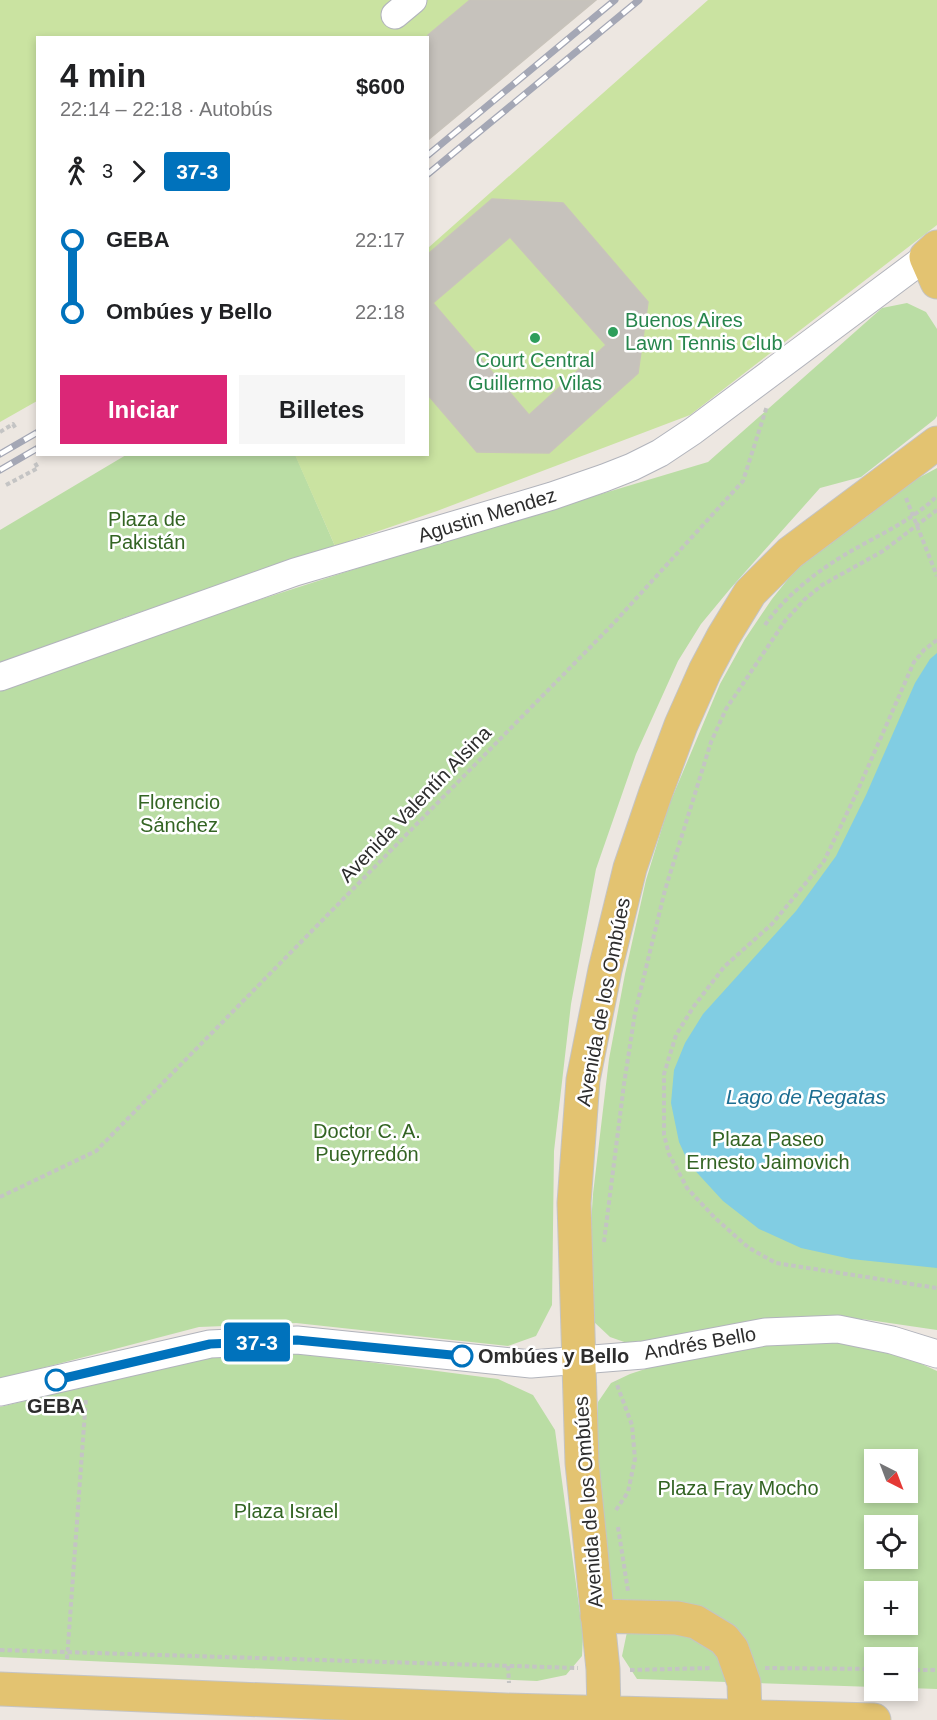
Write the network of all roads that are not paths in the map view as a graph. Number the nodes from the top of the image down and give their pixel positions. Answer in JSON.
{"nodes":[{"id":1,"x":933,"y":262,"type":"edge"},
{"id":2,"x":937,"y":443,"type":"edge"},
{"id":3,"x":0,"y":677,"type":"edge"},
{"id":4,"x":932,"y":1351,"type":"edge"},
{"id":5,"x":593,"y":1359,"type":"junction"},
{"id":6,"x":0,"y":1392,"type":"edge"},
{"id":7,"x":609,"y":1617,"type":"junction"},
{"id":8,"x":0,"y":1689,"type":"edge"},
{"id":9,"x":745,"y":1716,"type":"junction"},
{"id":10,"x":603,"y":1717,"type":"edge"},
{"id":11,"x":874,"y":1720,"type":"edge"}],
"edges":[{"from":1,"to":3,"type":"street","name":"Agustin Mendez"},
{"from":2,"to":5,"type":"main road","name":"Avenida de los Ombúes"},
{"from":4,"to":5,"type":"street","name":"Andrés Bello"},
{"from":5,"to":6,"type":"street","name":"Andrés Bello"},
{"from":5,"to":7,"type":"main road","name":"Avenida de los Ombúes"},
{"from":7,"to":9,"type":"main road"},
{"from":7,"to":10,"type":"main road","name":"Avenida de los Ombúes"},
{"from":8,"to":10,"type":"main road"},
{"from":9,"to":10,"type":"main road"},
{"from":9,"to":11,"type":"main road"}]}
